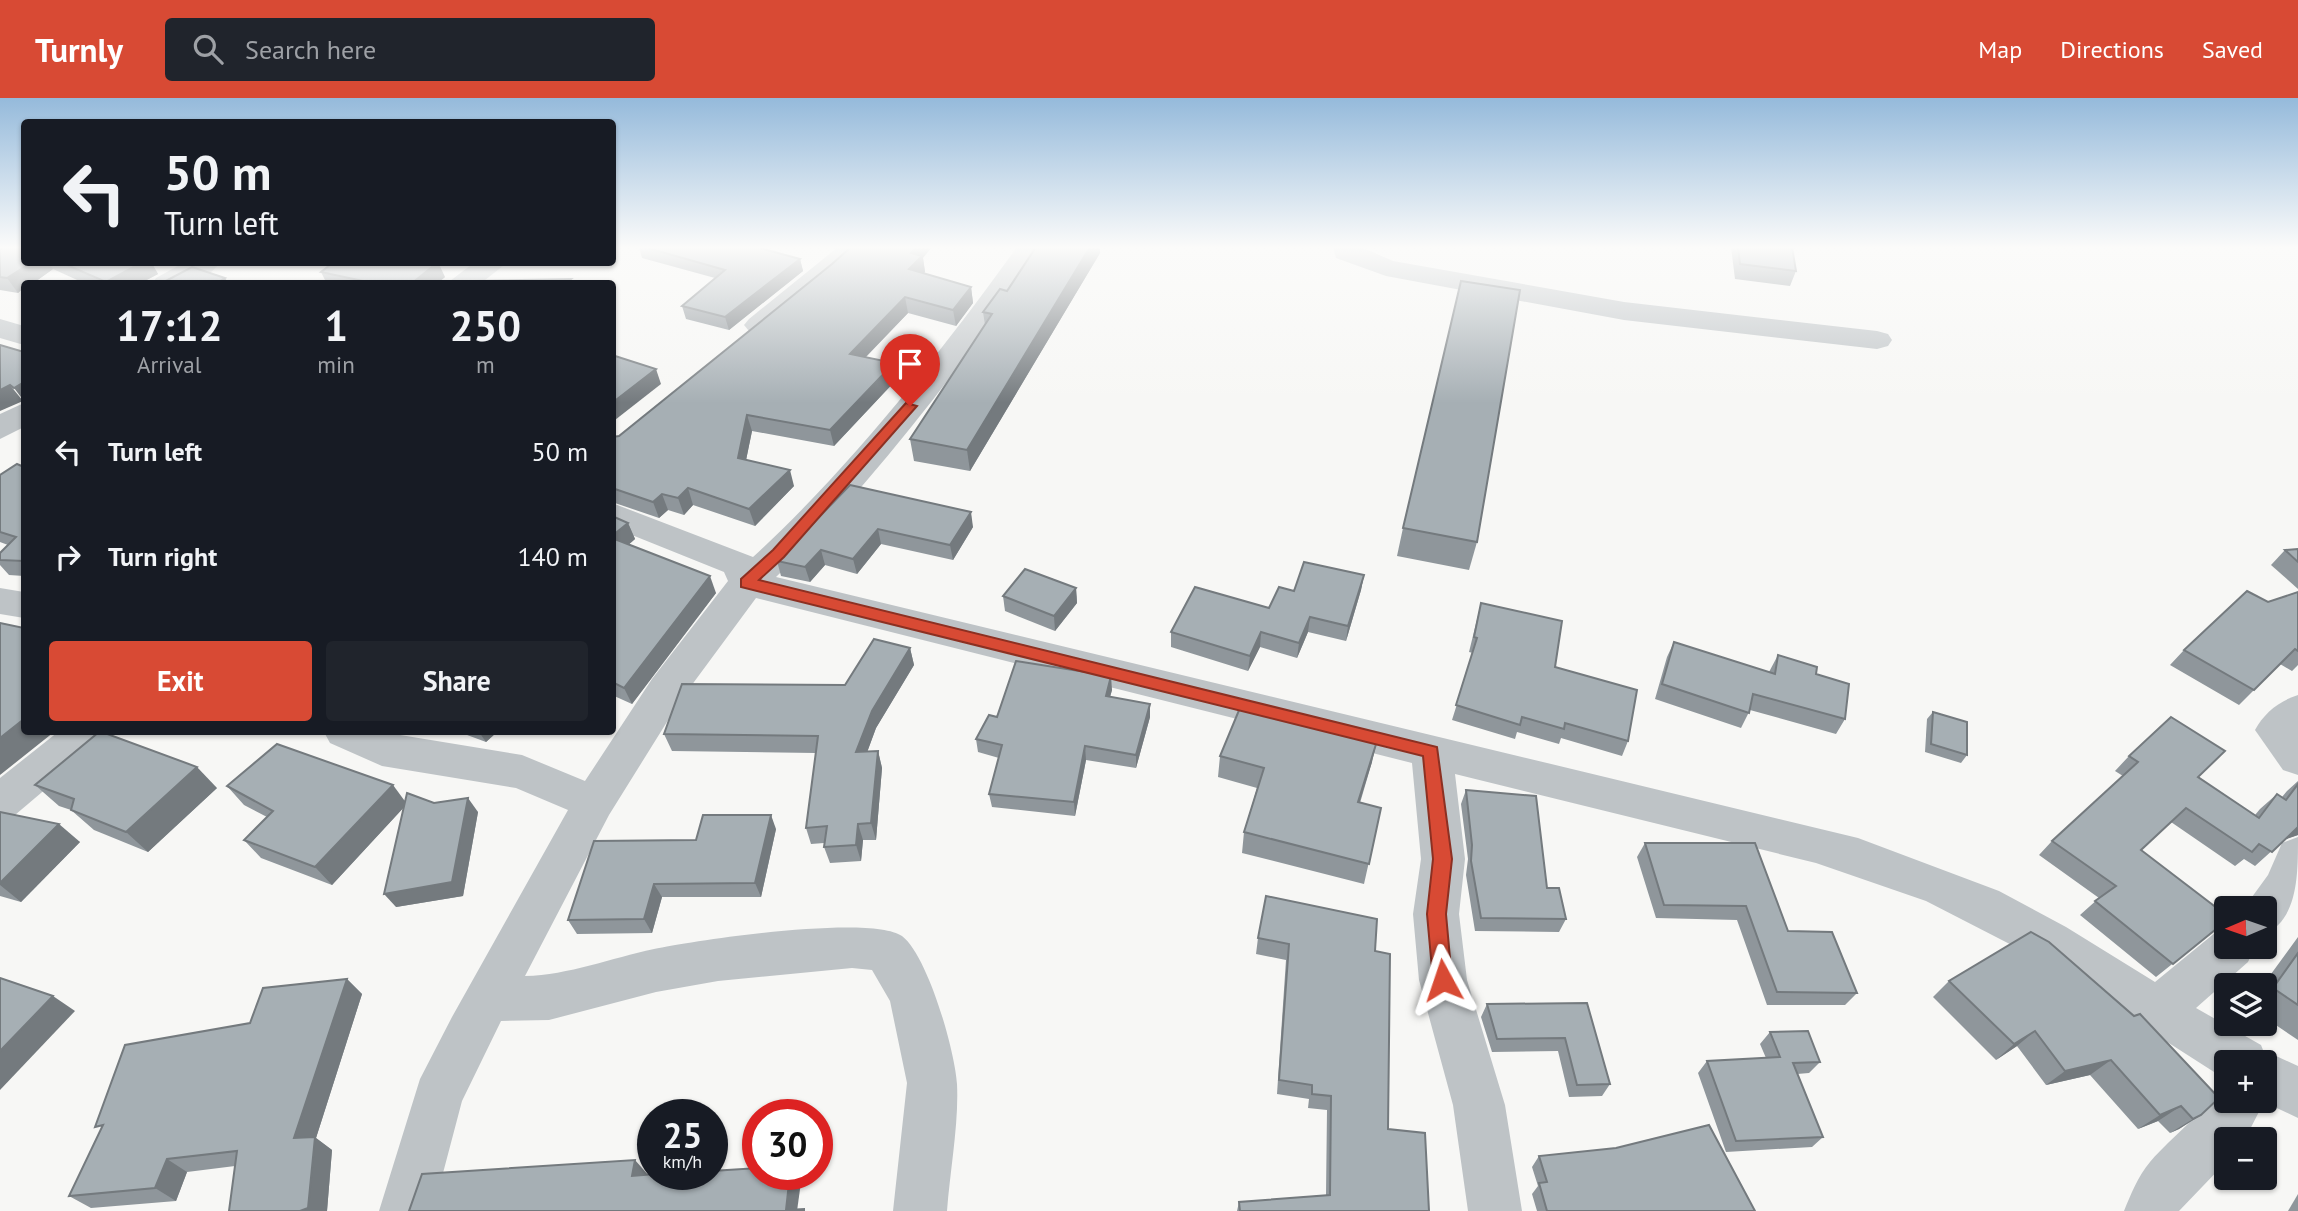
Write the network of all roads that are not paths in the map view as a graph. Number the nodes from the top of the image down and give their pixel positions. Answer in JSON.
{"nodes":[{"id":1,"x":791,"y":299,"type":"edge"},
{"id":2,"x":994,"y":299,"type":"edge"},
{"id":3,"x":1556,"y":299,"type":"edge"},
{"id":4,"x":0,"y":328,"type":"edge"},
{"id":5,"x":21,"y":335,"type":"edge"},
{"id":6,"x":741,"y":340,"type":"edge"},
{"id":7,"x":1877,"y":340,"type":"dead end"},
{"id":8,"x":21,"y":415,"type":"edge"},
{"id":9,"x":0,"y":429,"type":"edge"},
{"id":10,"x":616,"y":515,"type":"edge"},
{"id":11,"x":754,"y":566,"type":"junction"},
{"id":12,"x":0,"y":600,"type":"edge"},
{"id":13,"x":21,"y":604,"type":"edge"},
{"id":14,"x":2298,"y":710,"type":"edge"},
{"id":15,"x":82,"y":735,"type":"edge"},
{"id":16,"x":350,"y":735,"type":"edge"},
{"id":17,"x":1431,"y":751,"type":"junction"},
{"id":18,"x":2298,"y":758,"type":"edge"},
{"id":19,"x":0,"y":803,"type":"edge"},
{"id":20,"x":594,"y":803,"type":"junction"},
{"id":21,"x":2298,"y":856,"type":"edge"},
{"id":22,"x":2277,"y":898,"type":"edge"},
{"id":23,"x":2219,"y":959,"type":"edge"},
{"id":24,"x":489,"y":999,"type":"junction"},
{"id":25,"x":2156,"y":1009,"type":"junction"},
{"id":26,"x":2223,"y":1050,"type":"edge"},
{"id":27,"x":2277,"y":1081,"type":"edge"},
{"id":28,"x":2298,"y":1093,"type":"edge"},
{"id":29,"x":2233,"y":1113,"type":"edge"},
{"id":30,"x":407,"y":1211,"type":"edge"},
{"id":31,"x":920,"y":1211,"type":"edge"},
{"id":32,"x":1495,"y":1211,"type":"edge"},
{"id":33,"x":2151,"y":1211,"type":"edge"}],
"edges":[{"from":1,"to":6,"type":"street"},
{"from":2,"to":11,"type":"street"},
{"from":3,"to":7,"type":"street"},
{"from":4,"to":5,"type":"street"},
{"from":8,"to":9,"type":"street"},
{"from":10,"to":11,"type":"street"},
{"from":11,"to":17,"type":"street"},
{"from":11,"to":20,"type":"street"},
{"from":12,"to":13,"type":"street"},
{"from":14,"to":18,"type":"street"},
{"from":15,"to":19,"type":"street"},
{"from":16,"to":20,"type":"street"},
{"from":17,"to":25,"type":"street"},
{"from":17,"to":32,"type":"street"},
{"from":20,"to":24,"type":"street"},
{"from":21,"to":22,"type":"street"},
{"from":23,"to":25,"type":"street"},
{"from":24,"to":30,"type":"street"},
{"from":24,"to":31,"type":"street"},
{"from":25,"to":26,"type":"street"},
{"from":27,"to":28,"type":"street"},
{"from":29,"to":33,"type":"street"}]}
